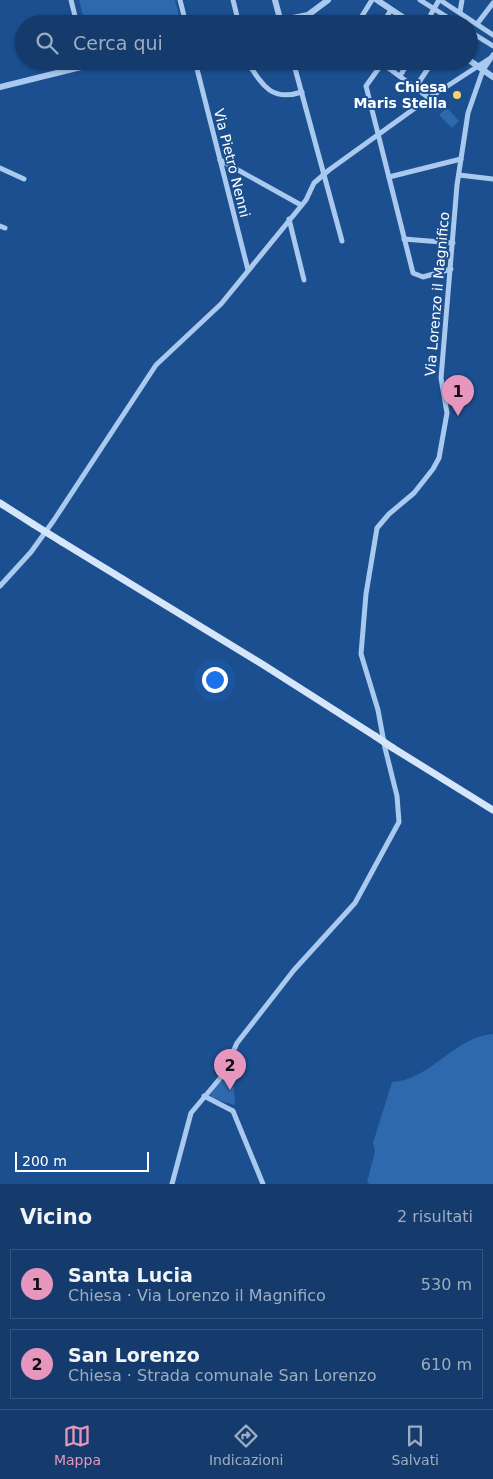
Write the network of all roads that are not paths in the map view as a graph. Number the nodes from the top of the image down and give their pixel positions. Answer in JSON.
{"nodes":[{"id":1,"x":71,"y":0,"type":"edge"},
{"id":2,"x":180,"y":0,"type":"edge"},
{"id":3,"x":233,"y":0,"type":"edge"},
{"id":4,"x":275,"y":0,"type":"edge"},
{"id":5,"x":328,"y":0,"type":"edge"},
{"id":6,"x":372,"y":0,"type":"edge"},
{"id":7,"x":377,"y":0,"type":"edge"},
{"id":8,"x":420,"y":0,"type":"edge"},
{"id":9,"x":440,"y":0,"type":"edge"},
{"id":10,"x":462,"y":0,"type":"edge"},
{"id":11,"x":493,"y":3,"type":"edge"},
{"id":12,"x":391,"y":10,"type":"junction"},
{"id":13,"x":433,"y":11,"type":"junction"},
{"id":14,"x":460,"y":12,"type":"junction"},
{"id":15,"x":75,"y":15,"type":"edge"},
{"id":16,"x":184,"y":15,"type":"edge"},
{"id":17,"x":236,"y":15,"type":"edge"},
{"id":18,"x":278,"y":15,"type":"edge"},
{"id":19,"x":308,"y":15,"type":"edge"},
{"id":20,"x":363,"y":15,"type":"edge"},
{"id":21,"x":388,"y":15,"type":"edge"},
{"id":22,"x":398,"y":15,"type":"edge"},
{"id":23,"x":441,"y":15,"type":"edge"},
{"id":24,"x":464,"y":15,"type":"edge"},
{"id":25,"x":478,"y":23,"type":"edge"},
{"id":26,"x":478,"y":25,"type":"edge"},
{"id":27,"x":493,"y":35,"type":"edge"},
{"id":28,"x":478,"y":37,"type":"edge"},
{"id":29,"x":493,"y":46,"type":"edge"},
{"id":30,"x":492,"y":56,"type":"edge"},
{"id":31,"x":478,"y":66,"type":"edge"},
{"id":32,"x":481,"y":68,"type":"junction"},
{"id":33,"x":62,"y":70,"type":"edge"},
{"id":34,"x":197,"y":70,"type":"edge"},
{"id":35,"x":253,"y":70,"type":"edge"},
{"id":36,"x":296,"y":70,"type":"edge"},
{"id":37,"x":377,"y":70,"type":"edge"},
{"id":38,"x":392,"y":70,"type":"edge"},
{"id":39,"x":404,"y":70,"type":"edge"},
{"id":40,"x":427,"y":70,"type":"edge"},
{"id":41,"x":478,"y":70,"type":"edge"},
{"id":42,"x":478,"y":70,"type":"edge"},
{"id":43,"x":400,"y":76,"type":"junction"},
{"id":44,"x":493,"y":77,"type":"edge"},
{"id":45,"x":0,"y":87,"type":"edge"},
{"id":46,"x":415,"y":88,"type":"junction"},
{"id":47,"x":302,"y":92,"type":"junction"},
{"id":48,"x":430,"y":98,"type":"junction"},
{"id":49,"x":378,"y":135,"type":"junction"},
{"id":50,"x":461,"y":159,"type":"junction"},
{"id":51,"x":220,"y":160,"type":"junction"},
{"id":52,"x":0,"y":168,"type":"edge"},
{"id":53,"x":324,"y":174,"type":"junction"},
{"id":54,"x":458,"y":175,"type":"junction"},
{"id":55,"x":389,"y":177,"type":"junction"},
{"id":56,"x":24,"y":179,"type":"dead end"},
{"id":57,"x":493,"y":179,"type":"edge"},
{"id":58,"x":301,"y":205,"type":"junction"},
{"id":59,"x":288,"y":219,"type":"junction"},
{"id":60,"x":404,"y":239,"type":"junction"},
{"id":61,"x":342,"y":241,"type":"dead end"},
{"id":62,"x":453,"y":243,"type":"junction"},
{"id":63,"x":451,"y":269,"type":"junction"},
{"id":64,"x":248,"y":270,"type":"junction"},
{"id":65,"x":304,"y":280,"type":"dead end"},
{"id":66,"x":0,"y":502,"type":"edge"},
{"id":67,"x":0,"y":586,"type":"edge"},
{"id":68,"x":493,"y":810,"type":"edge"},
{"id":69,"x":204,"y":1096,"type":"junction"},
{"id":70,"x":172,"y":1184,"type":"edge"},
{"id":71,"x":263,"y":1184,"type":"edge"}],
"edges":[{"from":1,"to":15,"type":"street"},
{"from":2,"to":16,"type":"street"},
{"from":3,"to":17,"type":"street"},
{"from":4,"to":18,"type":"street"},
{"from":5,"to":19,"type":"street"},
{"from":6,"to":20,"type":"street"},
{"from":7,"to":12,"type":"street"},
{"from":8,"to":13,"type":"street"},
{"from":9,"to":13,"type":"street"},
{"from":9,"to":14,"type":"street"},
{"from":10,"to":14,"type":"street"},
{"from":11,"to":25,"type":"street"},
{"from":12,"to":21,"type":"street"},
{"from":12,"to":22,"type":"street"},
{"from":13,"to":23,"type":"street"},
{"from":14,"to":24,"type":"street"},
{"from":26,"to":27,"type":"street"},
{"from":28,"to":29,"type":"street"},
{"from":30,"to":32,"type":"street","name":"Via Lorenzo il Magnifico"},
{"from":31,"to":32,"type":"street"},
{"from":32,"to":41,"type":"street"},
{"from":32,"to":44,"type":"street"},
{"from":32,"to":50,"type":"street","name":"Via Lorenzo il Magnifico"},
{"from":33,"to":45,"type":"street"},
{"from":34,"to":51,"type":"street","name":"Via Pietro Nenni"},
{"from":35,"to":47,"type":"street"},
{"from":36,"to":47,"type":"street"},
{"from":37,"to":49,"type":"street"},
{"from":38,"to":43,"type":"street"},
{"from":39,"to":43,"type":"street"},
{"from":40,"to":46,"type":"street"},
{"from":42,"to":48,"type":"street"},
{"from":43,"to":46,"type":"street"},
{"from":46,"to":48,"type":"street"},
{"from":47,"to":53,"type":"street"},
{"from":48,"to":49,"type":"street"},
{"from":49,"to":53,"type":"street"},
{"from":49,"to":55,"type":"street"},
{"from":50,"to":54,"type":"street","name":"Via Lorenzo il Magnifico"},
{"from":50,"to":55,"type":"street"},
{"from":51,"to":58,"type":"street"},
{"from":51,"to":64,"type":"street","name":"Via Pietro Nenni"},
{"from":52,"to":56,"type":"street"},
{"from":53,"to":58,"type":"street"},
{"from":53,"to":61,"type":"street"},
{"from":54,"to":57,"type":"street"},
{"from":54,"to":62,"type":"street","name":"Via Lorenzo il Magnifico"},
{"from":55,"to":60,"type":"street"},
{"from":58,"to":59,"type":"street"},
{"from":59,"to":64,"type":"street"},
{"from":59,"to":65,"type":"street"},
{"from":60,"to":62,"type":"street"},
{"from":60,"to":63,"type":"street"},
{"from":62,"to":63,"type":"street","name":"Via Lorenzo il Magnifico"},
{"from":63,"to":69,"type":"street","name":"Via Lorenzo il Magnifico"},
{"from":64,"to":67,"type":"street"},
{"from":66,"to":68,"type":"main road","bridge":true},
{"from":69,"to":70,"type":"street","name":"Via Lorenzo il Magnifico"},
{"from":69,"to":71,"type":"street"}]}
